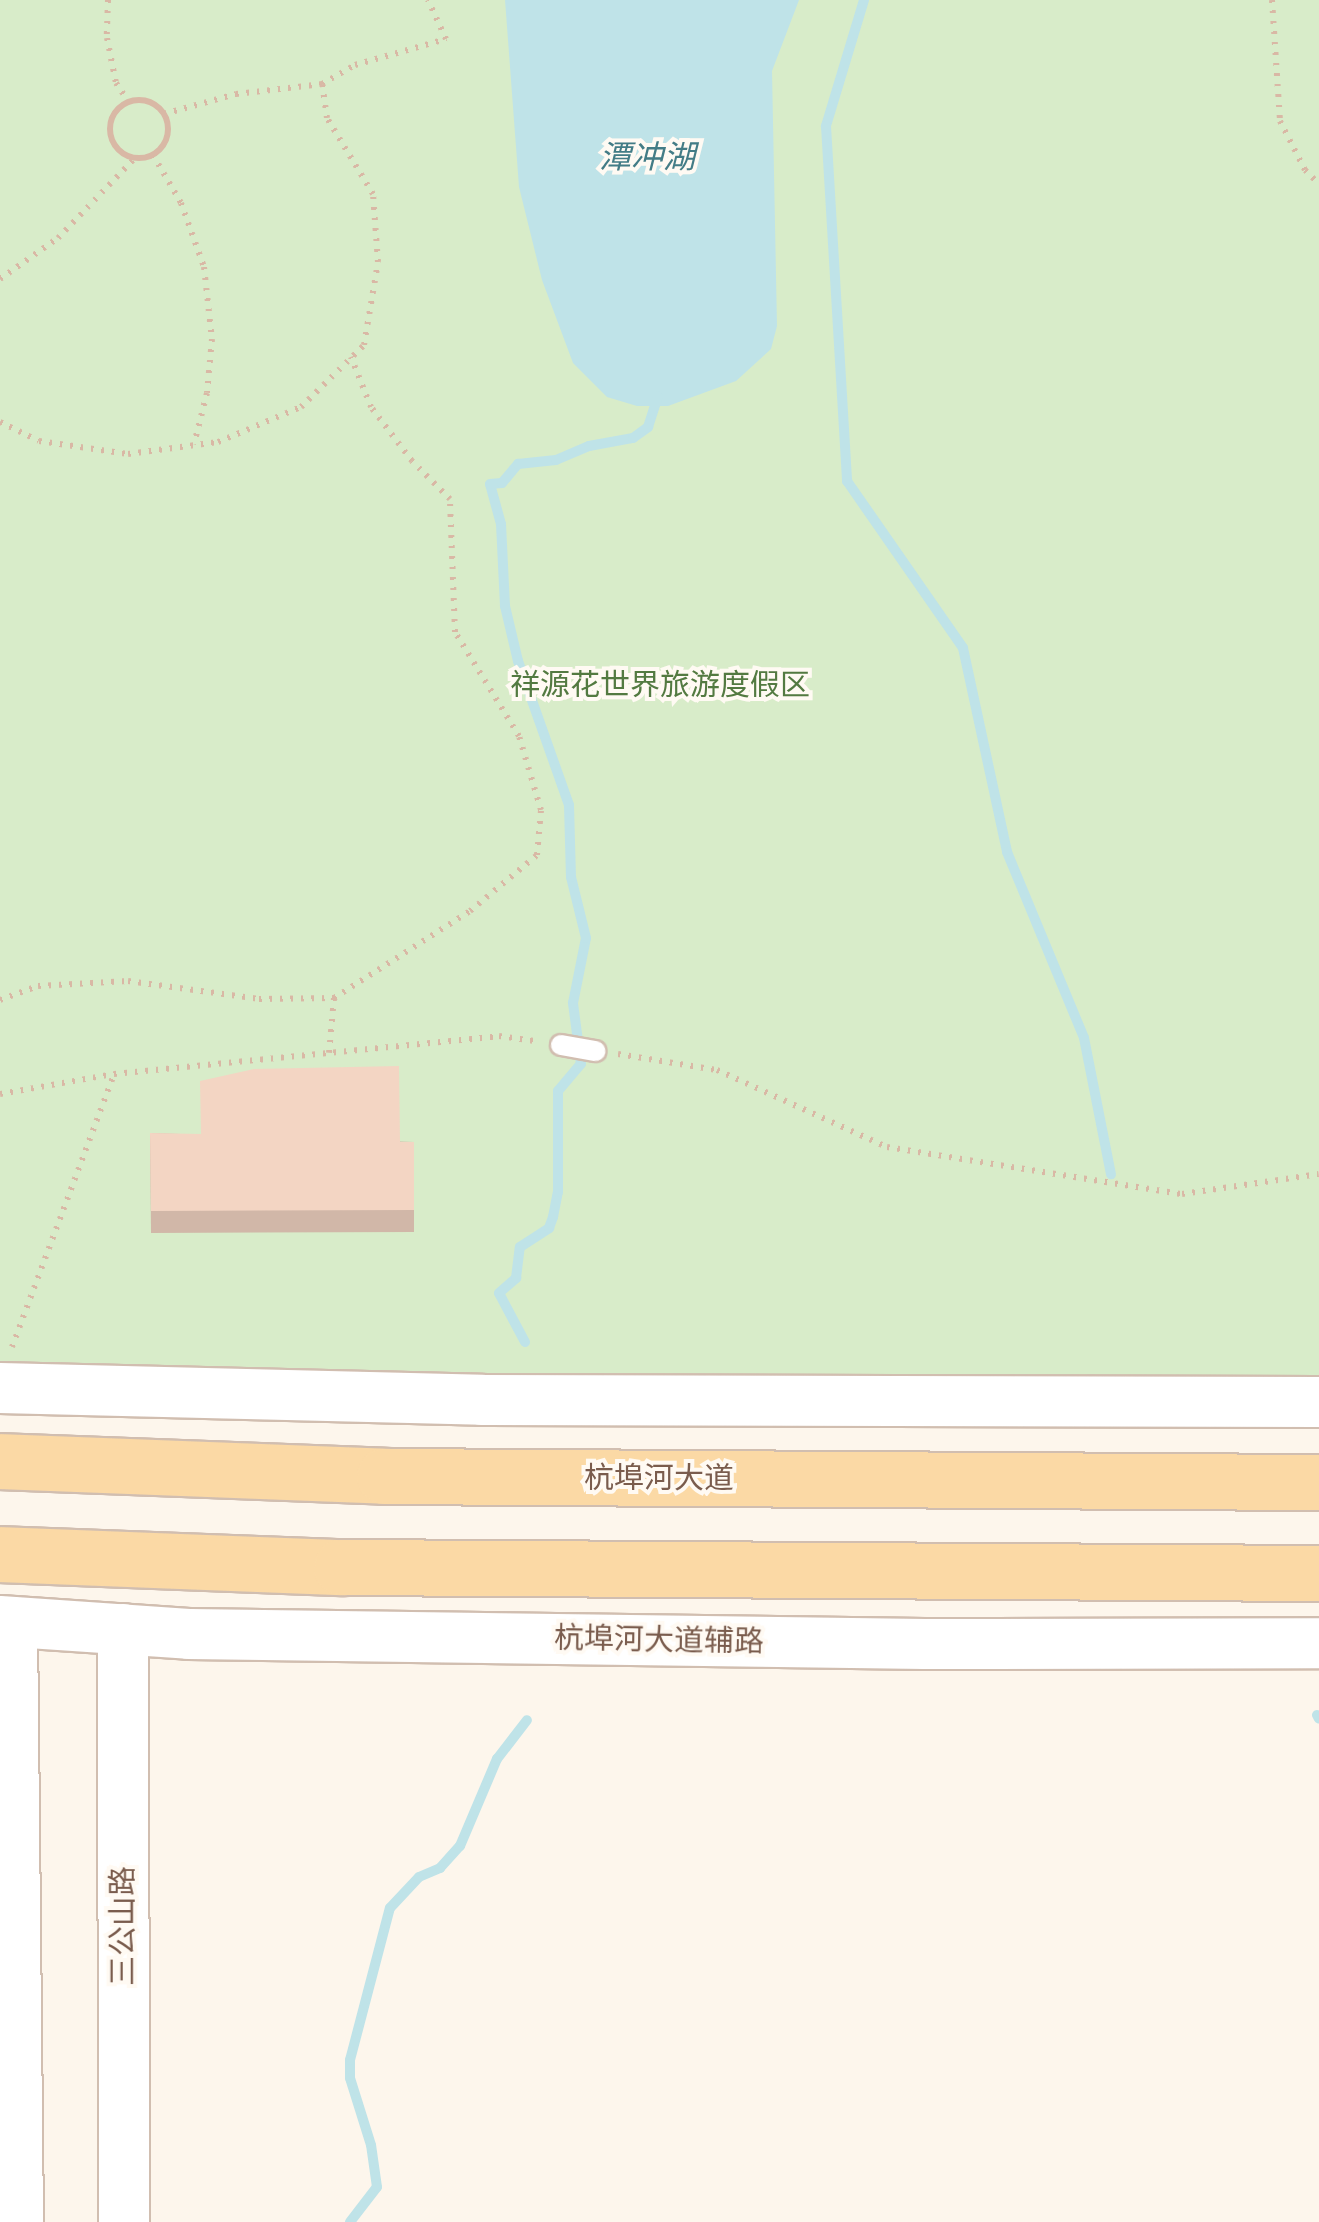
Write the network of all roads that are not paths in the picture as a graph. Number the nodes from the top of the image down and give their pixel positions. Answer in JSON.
{"nodes":[{"id":1,"x":561,"y":1045,"type":"road end"},
{"id":2,"x":596,"y":1051,"type":"road end"},
{"id":3,"x":5,"y":1371,"type":"edge"},
{"id":4,"x":1319,"y":1402,"type":"edge"},
{"id":5,"x":0,"y":1461,"type":"edge"},
{"id":6,"x":1319,"y":1482,"type":"edge"},
{"id":7,"x":0,"y":1554,"type":"edge"},
{"id":8,"x":1319,"y":1573,"type":"edge"},
{"id":9,"x":6,"y":1621,"type":"edge"},
{"id":10,"x":123,"y":1629,"type":"junction"},
{"id":11,"x":1319,"y":1644,"type":"edge"},
{"id":12,"x":18,"y":2222,"type":"edge"},
{"id":13,"x":124,"y":2222,"type":"edge"}],
"edges":[{"from":1,"to":2,"type":"lane"},
{"from":3,"to":4,"type":"street"},
{"from":5,"to":6,"type":"main road","name":"杭埠河大道"},
{"from":7,"to":8,"type":"main road"},
{"from":9,"to":10,"type":"street","name":"杭埠河大道辅路"},
{"from":9,"to":12,"type":"street"},
{"from":10,"to":11,"type":"street","name":"杭埠河大道辅路"},
{"from":10,"to":13,"type":"street","name":"三公山路"}]}
